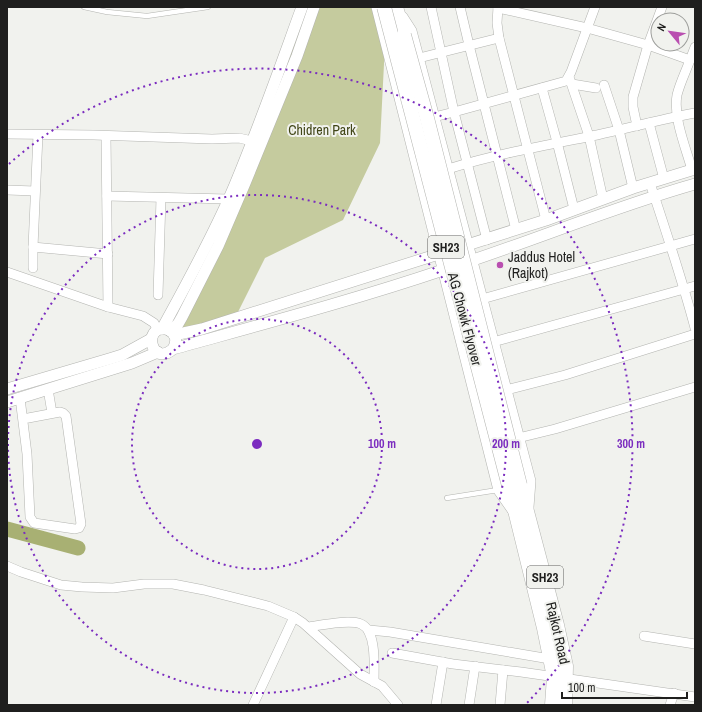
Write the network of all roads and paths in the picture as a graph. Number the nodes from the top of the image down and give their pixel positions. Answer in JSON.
{"nodes":[{"id":1,"x":84,"y":7,"type":"edge"},
{"id":2,"x":208,"y":7,"type":"edge"},
{"id":3,"x":302,"y":7,"type":"edge"},
{"id":4,"x":314,"y":7,"type":"edge"},
{"id":5,"x":377,"y":7,"type":"edge"},
{"id":6,"x":392,"y":7,"type":"edge"},
{"id":7,"x":431,"y":7,"type":"edge"},
{"id":8,"x":460,"y":7,"type":"edge"},
{"id":9,"x":595,"y":7,"type":"edge"},
{"id":10,"x":662,"y":7,"type":"edge"},
{"id":11,"x":498,"y":8,"type":"edge"},
{"id":12,"x":587,"y":28,"type":"junction"},
{"id":13,"x":499,"y":38,"type":"junction"},
{"id":14,"x":648,"y":45,"type":"junction"},
{"id":15,"x":468,"y":46,"type":"junction"},
{"id":16,"x":695,"y":46,"type":"edge"},
{"id":17,"x":441,"y":52,"type":"junction"},
{"id":18,"x":419,"y":58,"type":"junction"},
{"id":19,"x":690,"y":60,"type":"junction"},
{"id":20,"x":570,"y":80,"type":"junction"},
{"id":21,"x":542,"y":88,"type":"junction"},
{"id":22,"x":514,"y":95,"type":"junction"},
{"id":23,"x":484,"y":104,"type":"junction"},
{"id":24,"x":454,"y":112,"type":"junction"},
{"id":25,"x":695,"y":113,"type":"edge"},
{"id":26,"x":677,"y":116,"type":"junction"},
{"id":27,"x":434,"y":117,"type":"junction"},
{"id":28,"x":649,"y":123,"type":"junction"},
{"id":29,"x":637,"y":126,"type":"junction"},
{"id":30,"x":619,"y":130,"type":"junction"},
{"id":31,"x":7,"y":134,"type":"edge"},
{"id":32,"x":38,"y":135,"type":"junction"},
{"id":33,"x":106,"y":136,"type":"junction"},
{"id":34,"x":590,"y":136,"type":"junction"},
{"id":35,"x":252,"y":141,"type":"junction"},
{"id":36,"x":557,"y":142,"type":"junction"},
{"id":37,"x":527,"y":149,"type":"junction"},
{"id":38,"x":498,"y":156,"type":"junction"},
{"id":39,"x":466,"y":163,"type":"junction"},
{"id":40,"x":448,"y":169,"type":"junction"},
{"id":41,"x":693,"y":170,"type":"edge"},
{"id":42,"x":664,"y":179,"type":"junction"},
{"id":43,"x":650,"y":183,"type":"junction"},
{"id":44,"x":695,"y":184,"type":"edge"},
{"id":45,"x":633,"y":188,"type":"junction"},
{"id":46,"x":7,"y":190,"type":"edge"},
{"id":47,"x":35,"y":191,"type":"junction"},
{"id":48,"x":654,"y":195,"type":"junction"},
{"id":49,"x":107,"y":196,"type":"junction"},
{"id":50,"x":161,"y":198,"type":"junction"},
{"id":51,"x":228,"y":199,"type":"junction"},
{"id":52,"x":603,"y":199,"type":"junction"},
{"id":53,"x":574,"y":209,"type":"junction"},
{"id":54,"x":546,"y":220,"type":"junction"},
{"id":55,"x":516,"y":230,"type":"junction"},
{"id":56,"x":695,"y":239,"type":"edge"},
{"id":57,"x":487,"y":240,"type":"junction"},
{"id":58,"x":468,"y":245,"type":"junction"},
{"id":59,"x":672,"y":246,"type":"junction"},
{"id":60,"x":33,"y":247,"type":"junction"},
{"id":61,"x":108,"y":254,"type":"junction"},
{"id":62,"x":439,"y":254,"type":"junction"},
{"id":63,"x":472,"y":261,"type":"junction"},
{"id":64,"x":33,"y":268,"type":"dead end"},
{"id":65,"x":443,"y":271,"type":"junction"},
{"id":66,"x":7,"y":272,"type":"edge"},
{"id":67,"x":695,"y":286,"type":"edge"},
{"id":68,"x":685,"y":289,"type":"junction"},
{"id":69,"x":158,"y":295,"type":"dead end"},
{"id":70,"x":482,"y":299,"type":"junction"},
{"id":71,"x":108,"y":307,"type":"junction"},
{"id":72,"x":695,"y":328,"type":"edge"},
{"id":73,"x":166,"y":331,"type":"junction"},
{"id":74,"x":695,"y":334,"type":"edge"},
{"id":75,"x":151,"y":339,"type":"junction"},
{"id":76,"x":493,"y":342,"type":"junction"},
{"id":77,"x":173,"y":349,"type":"junction"},
{"id":78,"x":158,"y":352,"type":"junction"},
{"id":79,"x":695,"y":387,"type":"edge"},
{"id":80,"x":7,"y":389,"type":"edge"},
{"id":81,"x":48,"y":390,"type":"junction"},
{"id":82,"x":506,"y":390,"type":"junction"},
{"id":83,"x":20,"y":398,"type":"junction"},
{"id":84,"x":7,"y":402,"type":"edge"},
{"id":85,"x":52,"y":413,"type":"junction"},
{"id":86,"x":23,"y":418,"type":"junction"},
{"id":87,"x":518,"y":438,"type":"junction"},
{"id":88,"x":509,"y":487,"type":"junction"},
{"id":89,"x":447,"y":498,"type":"dead end"},
{"id":90,"x":522,"y":515,"type":"junction"},
{"id":91,"x":7,"y":566,"type":"edge"},
{"id":92,"x":294,"y":616,"type":"junction"},
{"id":93,"x":308,"y":627,"type":"junction"},
{"id":94,"x":551,"y":627,"type":"junction"},
{"id":95,"x":368,"y":630,"type":"junction"},
{"id":96,"x":644,"y":636,"type":"dead end"},
{"id":97,"x":695,"y":644,"type":"edge"},
{"id":98,"x":392,"y":653,"type":"dead end"},
{"id":99,"x":550,"y":659,"type":"junction"},
{"id":100,"x":443,"y":662,"type":"junction"},
{"id":101,"x":475,"y":666,"type":"junction"},
{"id":102,"x":503,"y":670,"type":"junction"},
{"id":103,"x":560,"y":678,"type":"junction"},
{"id":104,"x":374,"y":682,"type":"junction"},
{"id":105,"x":674,"y":693,"type":"junction"},
{"id":106,"x":695,"y":696,"type":"edge"},
{"id":107,"x":253,"y":705,"type":"edge"},
{"id":108,"x":398,"y":705,"type":"edge"},
{"id":109,"x":436,"y":705,"type":"edge"},
{"id":110,"x":469,"y":705,"type":"edge"},
{"id":111,"x":500,"y":705,"type":"edge"},
{"id":112,"x":552,"y":705,"type":"edge"},
{"id":113,"x":565,"y":705,"type":"edge"},
{"id":114,"x":670,"y":705,"type":"edge"}],
"edges":[{"from":1,"to":2,"type":"lane"},
{"from":3,"to":35,"type":"street"},
{"from":4,"to":73,"type":"street"},
{"from":5,"to":62,"type":"street"},
{"from":6,"to":18,"type":"street"},
{"from":6,"to":88,"type":"main road","name":"AG Chowk Flyover","number":"SH23","bridge":true},
{"from":6,"to":88,"type":"main road","name":"AG Chowk Flyover","number":"SH23","bridge":true},
{"from":7,"to":17,"type":"street"},
{"from":8,"to":15,"type":"street"},
{"from":9,"to":12,"type":"street"},
{"from":10,"to":14,"type":"street"},
{"from":11,"to":12,"type":"street"},
{"from":11,"to":13,"type":"street"},
{"from":12,"to":14,"type":"street"},
{"from":12,"to":20,"type":"street"},
{"from":13,"to":15,"type":"street"},
{"from":13,"to":22,"type":"street"},
{"from":14,"to":19,"type":"street"},
{"from":14,"to":29,"type":"street"},
{"from":15,"to":17,"type":"street"},
{"from":15,"to":23,"type":"street"},
{"from":16,"to":19,"type":"street"},
{"from":17,"to":18,"type":"street"},
{"from":17,"to":24,"type":"street"},
{"from":18,"to":27,"type":"street"},
{"from":19,"to":26,"type":"street"},
{"from":20,"to":21,"type":"street"},
{"from":20,"to":30,"type":"street"},
{"from":20,"to":34,"type":"street"},
{"from":21,"to":22,"type":"street"},
{"from":21,"to":36,"type":"street"},
{"from":22,"to":23,"type":"street"},
{"from":22,"to":37,"type":"street"},
{"from":23,"to":24,"type":"street"},
{"from":23,"to":38,"type":"street"},
{"from":24,"to":27,"type":"street"},
{"from":24,"to":39,"type":"street"},
{"from":25,"to":26,"type":"street"},
{"from":26,"to":28,"type":"street"},
{"from":26,"to":41,"type":"street"},
{"from":27,"to":40,"type":"street"},
{"from":28,"to":29,"type":"street"},
{"from":28,"to":42,"type":"street"},
{"from":29,"to":30,"type":"street"},
{"from":30,"to":34,"type":"street"},
{"from":30,"to":45,"type":"street"},
{"from":31,"to":32,"type":"street"},
{"from":32,"to":33,"type":"street"},
{"from":32,"to":47,"type":"street"},
{"from":33,"to":35,"type":"street"},
{"from":33,"to":49,"type":"street"},
{"from":34,"to":36,"type":"street"},
{"from":34,"to":52,"type":"street"},
{"from":35,"to":51,"type":"street"},
{"from":36,"to":37,"type":"street"},
{"from":36,"to":53,"type":"street"},
{"from":37,"to":38,"type":"street"},
{"from":37,"to":54,"type":"street"},
{"from":38,"to":39,"type":"street"},
{"from":38,"to":55,"type":"street"},
{"from":39,"to":40,"type":"street"},
{"from":39,"to":57,"type":"street"},
{"from":40,"to":58,"type":"street"},
{"from":41,"to":42,"type":"street"},
{"from":42,"to":43,"type":"street"},
{"from":43,"to":45,"type":"street"},
{"from":43,"to":48,"type":"street"},
{"from":44,"to":48,"type":"street"},
{"from":45,"to":52,"type":"street"},
{"from":46,"to":47,"type":"street"},
{"from":47,"to":60,"type":"street"},
{"from":48,"to":59,"type":"street"},
{"from":48,"to":63,"type":"street"},
{"from":49,"to":50,"type":"street"},
{"from":49,"to":61,"type":"street"},
{"from":50,"to":51,"type":"street"},
{"from":50,"to":69,"type":"street"},
{"from":51,"to":73,"type":"street"},
{"from":52,"to":53,"type":"street"},
{"from":53,"to":54,"type":"street"},
{"from":54,"to":55,"type":"street"},
{"from":55,"to":57,"type":"street"},
{"from":56,"to":59,"type":"street"},
{"from":57,"to":58,"type":"street"},
{"from":58,"to":62,"type":"street"},
{"from":58,"to":63,"type":"street"},
{"from":59,"to":68,"type":"street"},
{"from":59,"to":70,"type":"street"},
{"from":60,"to":61,"type":"street"},
{"from":60,"to":64,"type":"street"},
{"from":61,"to":71,"type":"street"},
{"from":62,"to":65,"type":"street"},
{"from":62,"to":73,"type":"street"},
{"from":63,"to":65,"type":"street"},
{"from":63,"to":70,"type":"street"},
{"from":65,"to":77,"type":"street"},
{"from":65,"to":88,"type":"street"},
{"from":66,"to":71,"type":"street"},
{"from":67,"to":68,"type":"street"},
{"from":68,"to":72,"type":"street"},
{"from":68,"to":76,"type":"street"},
{"from":70,"to":76,"type":"street"},
{"from":71,"to":73,"type":"street"},
{"from":73,"to":75,"type":"street"},
{"from":73,"to":77,"type":"street"},
{"from":74,"to":82,"type":"street"},
{"from":75,"to":78,"type":"street"},
{"from":75,"to":80,"type":"street"},
{"from":76,"to":82,"type":"street"},
{"from":77,"to":78,"type":"street"},
{"from":78,"to":81,"type":"street"},
{"from":79,"to":87,"type":"street"},
{"from":81,"to":83,"type":"street"},
{"from":81,"to":85,"type":"street"},
{"from":82,"to":87,"type":"street"},
{"from":83,"to":84,"type":"street"},
{"from":83,"to":86,"type":"street"},
{"from":85,"to":86,"type":"street"},
{"from":85,"to":86,"type":"street"},
{"from":87,"to":90,"type":"street"},
{"from":88,"to":89,"type":"lane"},
{"from":88,"to":90,"type":"main road","name":"AG Chowk Flyover","number":"SH23"},
{"from":90,"to":94,"type":"main road","name":"Rajkot Road","number":"SH23"},
{"from":91,"to":92,"type":"street"},
{"from":92,"to":93,"type":"street"},
{"from":92,"to":107,"type":"street"},
{"from":93,"to":95,"type":"street"},
{"from":93,"to":104,"type":"street"},
{"from":94,"to":99,"type":"main road","number":"SH23"},
{"from":94,"to":103,"type":"main road","name":"Rajkot Road","number":"SH23"},
{"from":95,"to":99,"type":"street"},
{"from":95,"to":104,"type":"street"},
{"from":96,"to":97,"type":"street"},
{"from":98,"to":100,"type":"street"},
{"from":99,"to":103,"type":"main road","number":"SH23"},
{"from":100,"to":101,"type":"street"},
{"from":100,"to":109,"type":"street"},
{"from":101,"to":102,"type":"street"},
{"from":101,"to":110,"type":"street"},
{"from":102,"to":103,"type":"street"},
{"from":102,"to":111,"type":"street"},
{"from":103,"to":105,"type":"street"},
{"from":103,"to":112,"type":"main road","number":"SH23"},
{"from":103,"to":113,"type":"main road","name":"Rajkot Road","number":"SH23"},
{"from":104,"to":108,"type":"street"},
{"from":105,"to":106,"type":"street"},
{"from":105,"to":114,"type":"street"}]}
